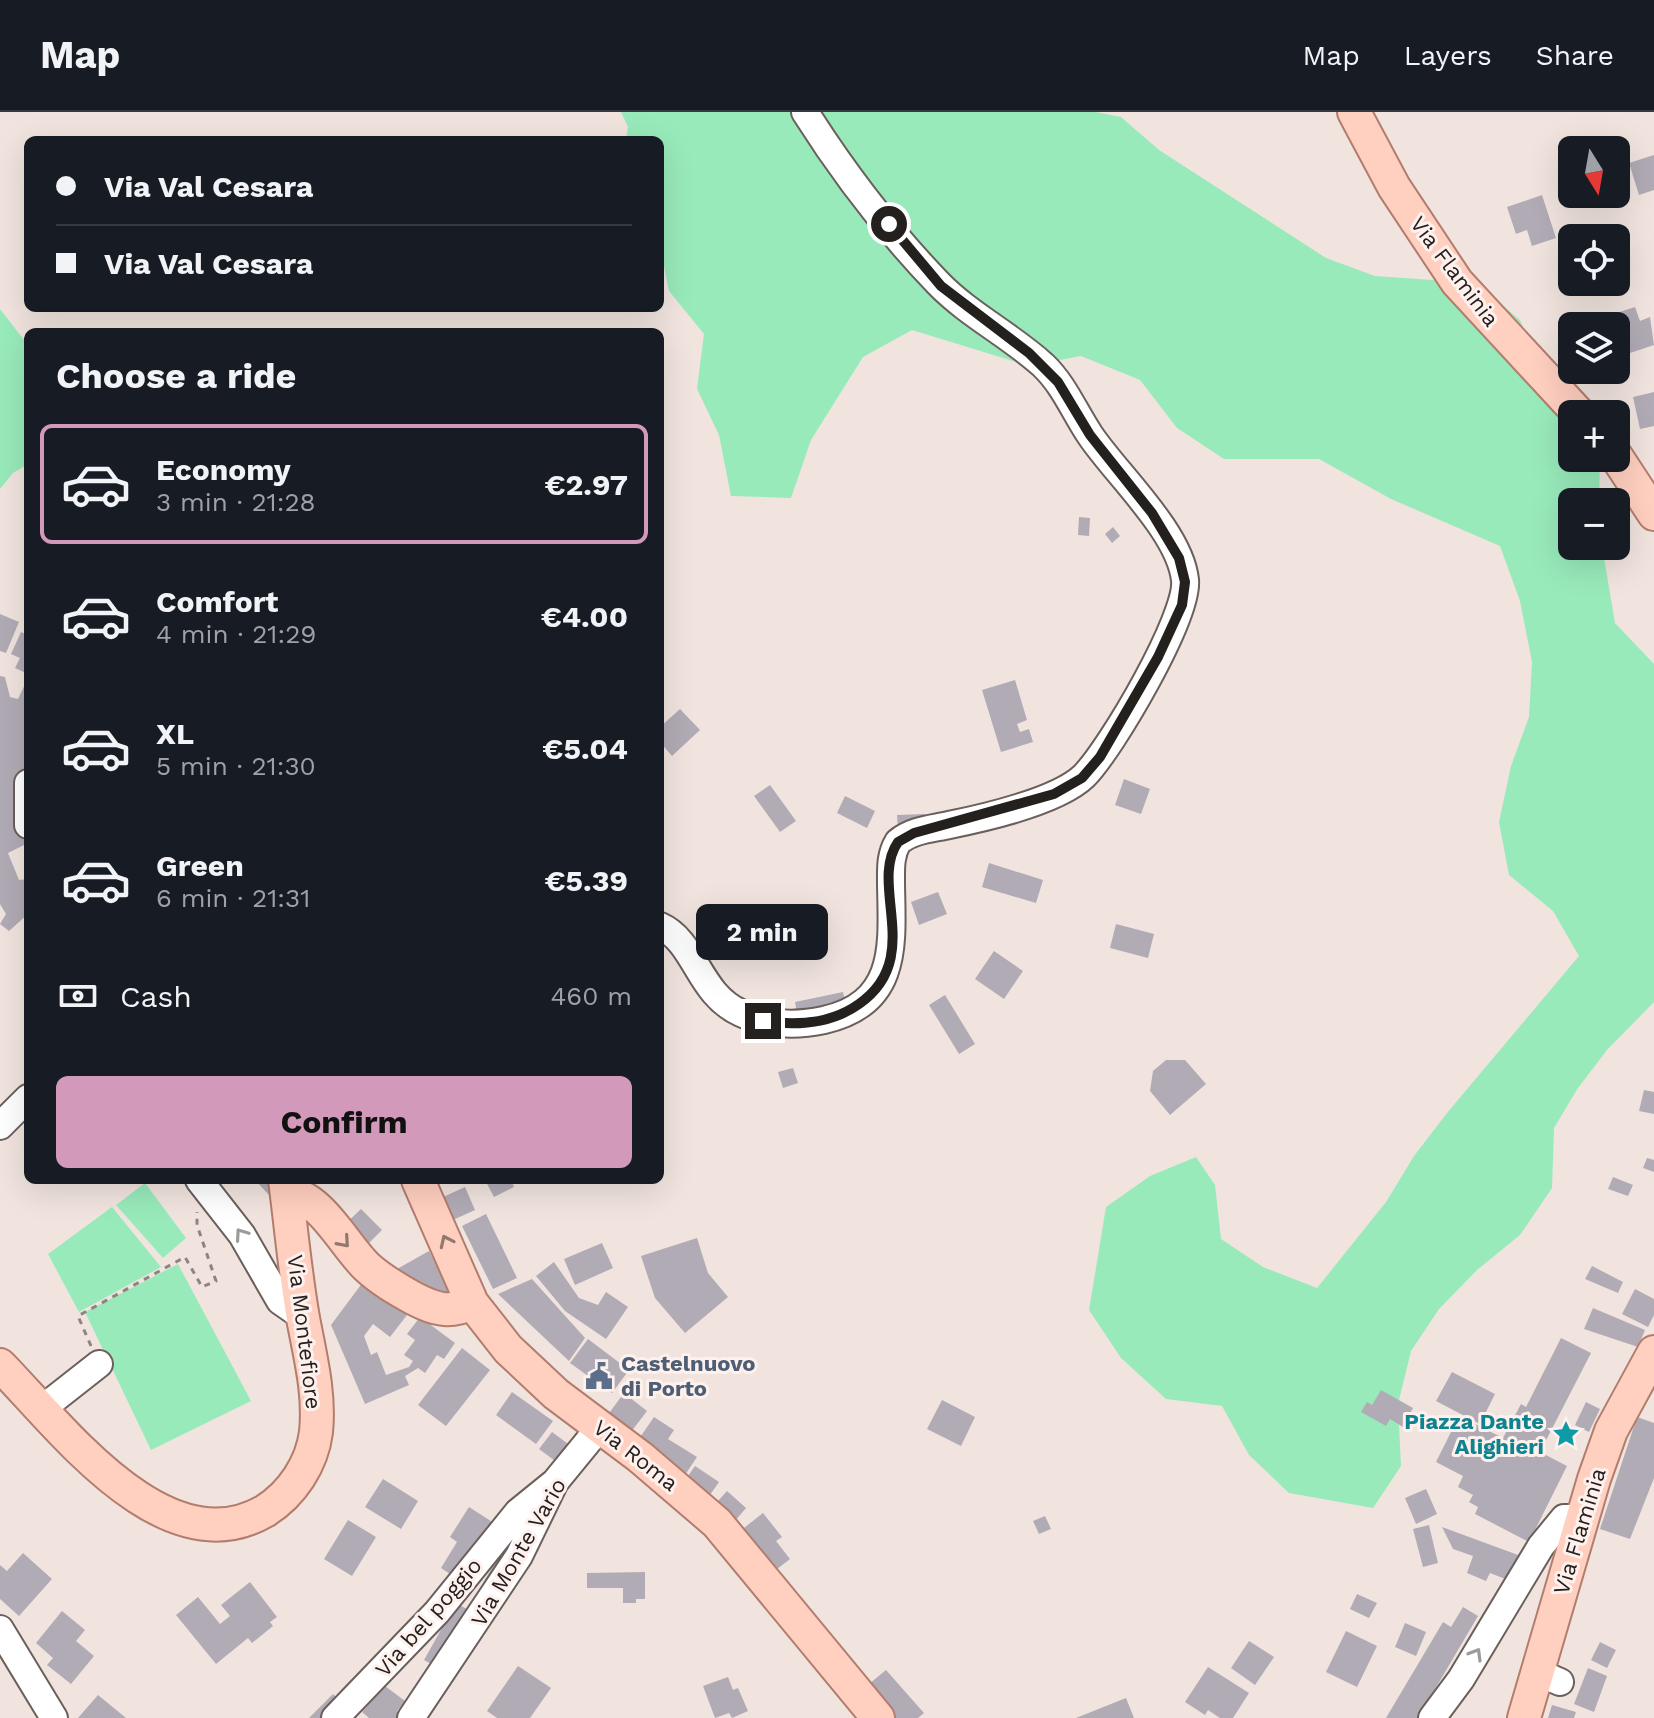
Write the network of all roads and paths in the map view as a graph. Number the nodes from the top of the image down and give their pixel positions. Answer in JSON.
{"nodes":[{"id":1,"x":805,"y":112,"type":"edge"},
{"id":2,"x":1354,"y":112,"type":"edge"},
{"id":3,"x":1566,"y":400,"type":"edge"},
{"id":4,"x":1626,"y":472,"type":"edge"},
{"id":5,"x":1654,"y":514,"type":"edge"},
{"id":6,"x":664,"y":929,"type":"edge"},
{"id":7,"x":24,"y":1102,"type":"edge"},
{"id":8,"x":0,"y":1126,"type":"edge"},
{"id":9,"x":202,"y":1184,"type":"edge"},
{"id":10,"x":420,"y":1184,"type":"edge"},
{"id":11,"x":286,"y":1187,"type":"edge"},
{"id":12,"x":197,"y":1210,"type":"dead end"},
{"id":13,"x":472,"y":1303,"type":"junction"},
{"id":14,"x":303,"y":1317,"type":"junction"},
{"id":15,"x":1654,"y":1352,"type":"edge"},
{"id":16,"x":99,"y":1364,"type":"joint"},
{"id":17,"x":0,"y":1365,"type":"edge"},
{"id":18,"x":43,"y":1408,"type":"junction"},
{"id":19,"x":600,"y":1427,"type":"junction"},
{"id":20,"x":555,"y":1482,"type":"junction"},
{"id":21,"x":1584,"y":1518,"type":"junction"},
{"id":22,"x":0,"y":1629,"type":"edge"},
{"id":23,"x":54,"y":1718,"type":"edge"},
{"id":24,"x":335,"y":1718,"type":"edge"},
{"id":25,"x":411,"y":1718,"type":"edge"},
{"id":26,"x":878,"y":1718,"type":"edge"},
{"id":27,"x":1432,"y":1718,"type":"edge"},
{"id":28,"x":1524,"y":1718,"type":"edge"}],
"edges":[{"from":1,"to":6,"type":"street"},
{"from":2,"to":3,"type":"main road","name":"Via Flaminia"},
{"from":4,"to":5,"type":"main road"},
{"from":7,"to":8,"type":"street"},
{"from":14,"to":9,"type":"street","one_way":true},
{"from":13,"to":10,"type":"main road","name":"Via Roma","one_way":true},
{"from":11,"to":13,"type":"main road","one_way":true},
{"from":11,"to":14,"type":"main road","name":"Via Montefiore"},
{"from":12,"to":16,"type":"path"},
{"from":13,"to":19,"type":"main road","name":"Via Roma"},
{"from":14,"to":18,"type":"main road","name":"Via Montefiore"},
{"from":15,"to":21,"type":"main road","name":"Via Flaminia"},
{"from":16,"to":18,"type":"street"},
{"from":17,"to":18,"type":"main road","name":"Via Montefiore"},
{"from":19,"to":20,"type":"street","name":"Via Monte Vario"},
{"from":19,"to":26,"type":"main road","name":"Via Roma"},
{"from":20,"to":24,"type":"street","name":"Via bel poggio"},
{"from":20,"to":25,"type":"street","name":"Via Monte Vario"},
{"from":27,"to":21,"type":"street","one_way":true},
{"from":21,"to":28,"type":"main road","name":"Via Flaminia"},
{"from":22,"to":23,"type":"street"}]}
